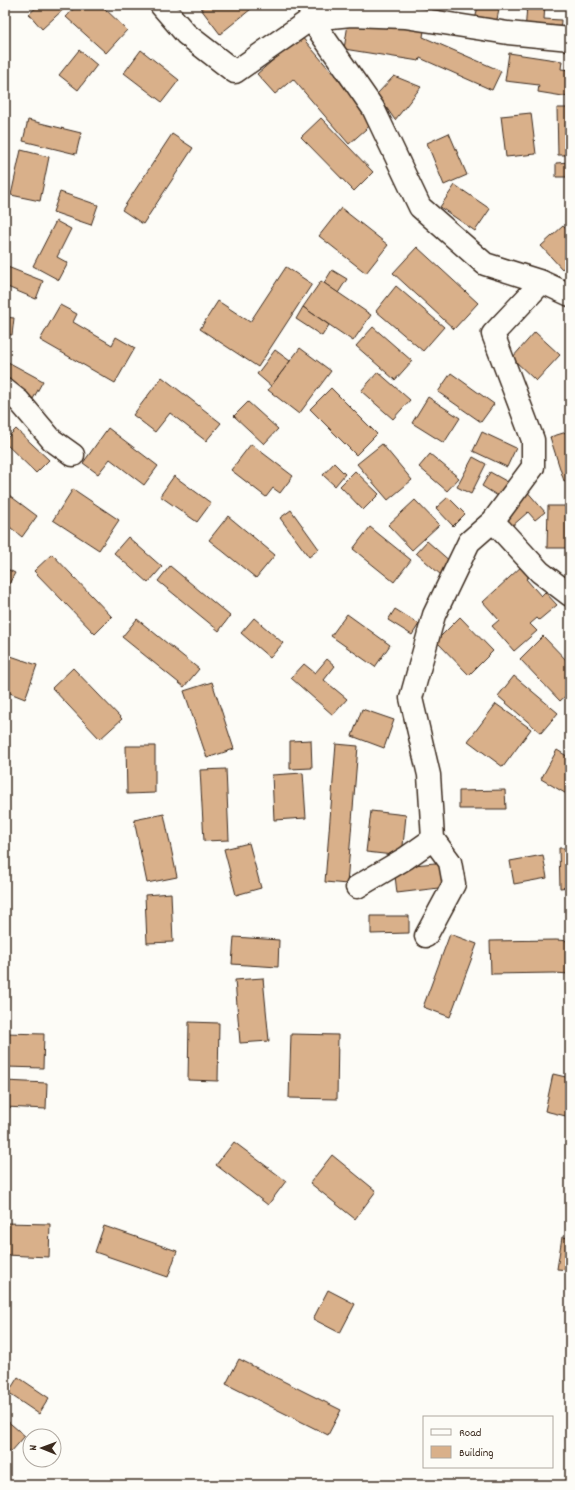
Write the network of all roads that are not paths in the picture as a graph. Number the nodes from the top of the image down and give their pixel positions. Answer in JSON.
{"nodes":[{"id":1,"x":161,"y":5,"type":"edge"},
{"id":2,"x":311,"y":12,"type":"edge"},
{"id":3,"x":570,"y":39,"type":"edge"},
{"id":4,"x":542,"y":282,"type":"junction"},
{"id":5,"x":570,"y":295,"type":"edge"},
{"id":6,"x":5,"y":390,"type":"edge"},
{"id":7,"x":73,"y":455,"type":"dead end"},
{"id":8,"x":493,"y":521,"type":"junction"},
{"id":9,"x":570,"y":595,"type":"edge"},
{"id":10,"x":433,"y":839,"type":"junction"},
{"id":11,"x":357,"y":886,"type":"dead end"},
{"id":12,"x":426,"y":936,"type":"dead end"}],
"edges":[{"from":1,"to":2,"type":"street"},
{"from":2,"to":3,"type":"street"},
{"from":2,"to":4,"type":"street"},
{"from":4,"to":5,"type":"street"},
{"from":4,"to":8,"type":"street"},
{"from":6,"to":7,"type":"street"},
{"from":8,"to":9,"type":"street"},
{"from":8,"to":10,"type":"street"},
{"from":10,"to":11,"type":"street"},
{"from":10,"to":12,"type":"street"}]}
